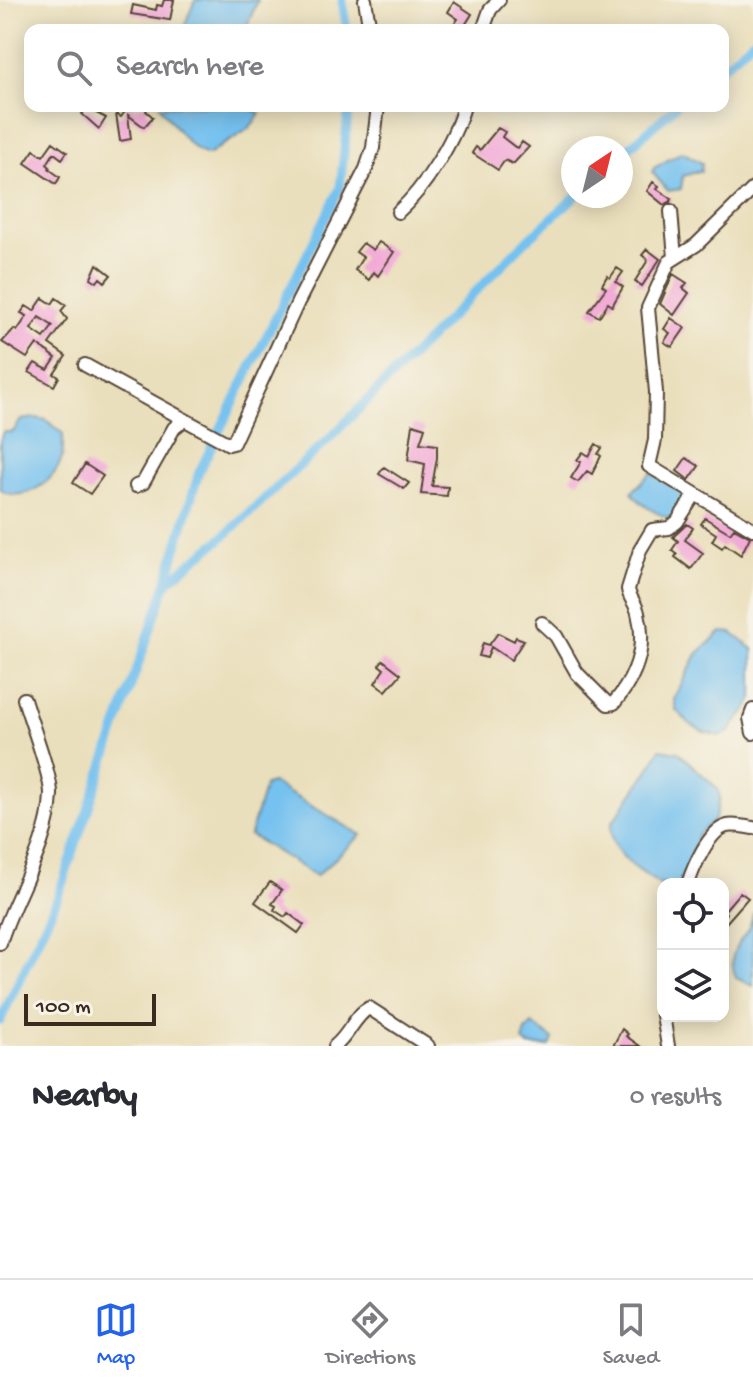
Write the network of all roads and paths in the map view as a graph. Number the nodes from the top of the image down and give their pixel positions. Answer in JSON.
{"nodes":[{"id":1,"x":365,"y":0,"type":"edge"},
{"id":2,"x":499,"y":0,"type":"edge"},
{"id":3,"x":369,"y":24,"type":"edge"},
{"id":4,"x":485,"y":24,"type":"edge"},
{"id":5,"x":377,"y":112,"type":"edge"},
{"id":6,"x":462,"y":112,"type":"edge"},
{"id":7,"x":753,"y":189,"type":"edge"},
{"id":8,"x":671,"y":211,"type":"dead end"},
{"id":9,"x":398,"y":212,"type":"dead end"},
{"id":10,"x":675,"y":258,"type":"junction"},
{"id":11,"x":85,"y":365,"type":"dead end"},
{"id":12,"x":184,"y":420,"type":"junction"},
{"id":13,"x":136,"y":486,"type":"dead end"},
{"id":14,"x":695,"y":494,"type":"junction"},
{"id":15,"x":753,"y":529,"type":"edge"},
{"id":16,"x":542,"y":623,"type":"dead end"},
{"id":17,"x":24,"y":699,"type":"dead end"},
{"id":18,"x":753,"y":710,"type":"edge"},
{"id":19,"x":753,"y":733,"type":"edge"},
{"id":20,"x":753,"y":828,"type":"edge"},
{"id":21,"x":690,"y":878,"type":"edge"},
{"id":22,"x":0,"y":943,"type":"edge"},
{"id":23,"x":664,"y":1022,"type":"edge"},
{"id":24,"x":335,"y":1046,"type":"edge"},
{"id":25,"x":428,"y":1046,"type":"edge"},
{"id":26,"x":668,"y":1046,"type":"edge"}],
"edges":[{"from":1,"to":3,"type":"street"},
{"from":2,"to":4,"type":"street"},
{"from":5,"to":12,"type":"street"},
{"from":6,"to":9,"type":"street"},
{"from":7,"to":10,"type":"street"},
{"from":8,"to":10,"type":"street"},
{"from":10,"to":14,"type":"street"},
{"from":11,"to":12,"type":"street"},
{"from":12,"to":13,"type":"street"},
{"from":14,"to":15,"type":"street"},
{"from":14,"to":16,"type":"street"},
{"from":17,"to":22,"type":"street"},
{"from":18,"to":19,"type":"street"},
{"from":20,"to":21,"type":"street"},
{"from":23,"to":26,"type":"street"},
{"from":24,"to":25,"type":"street"}]}
